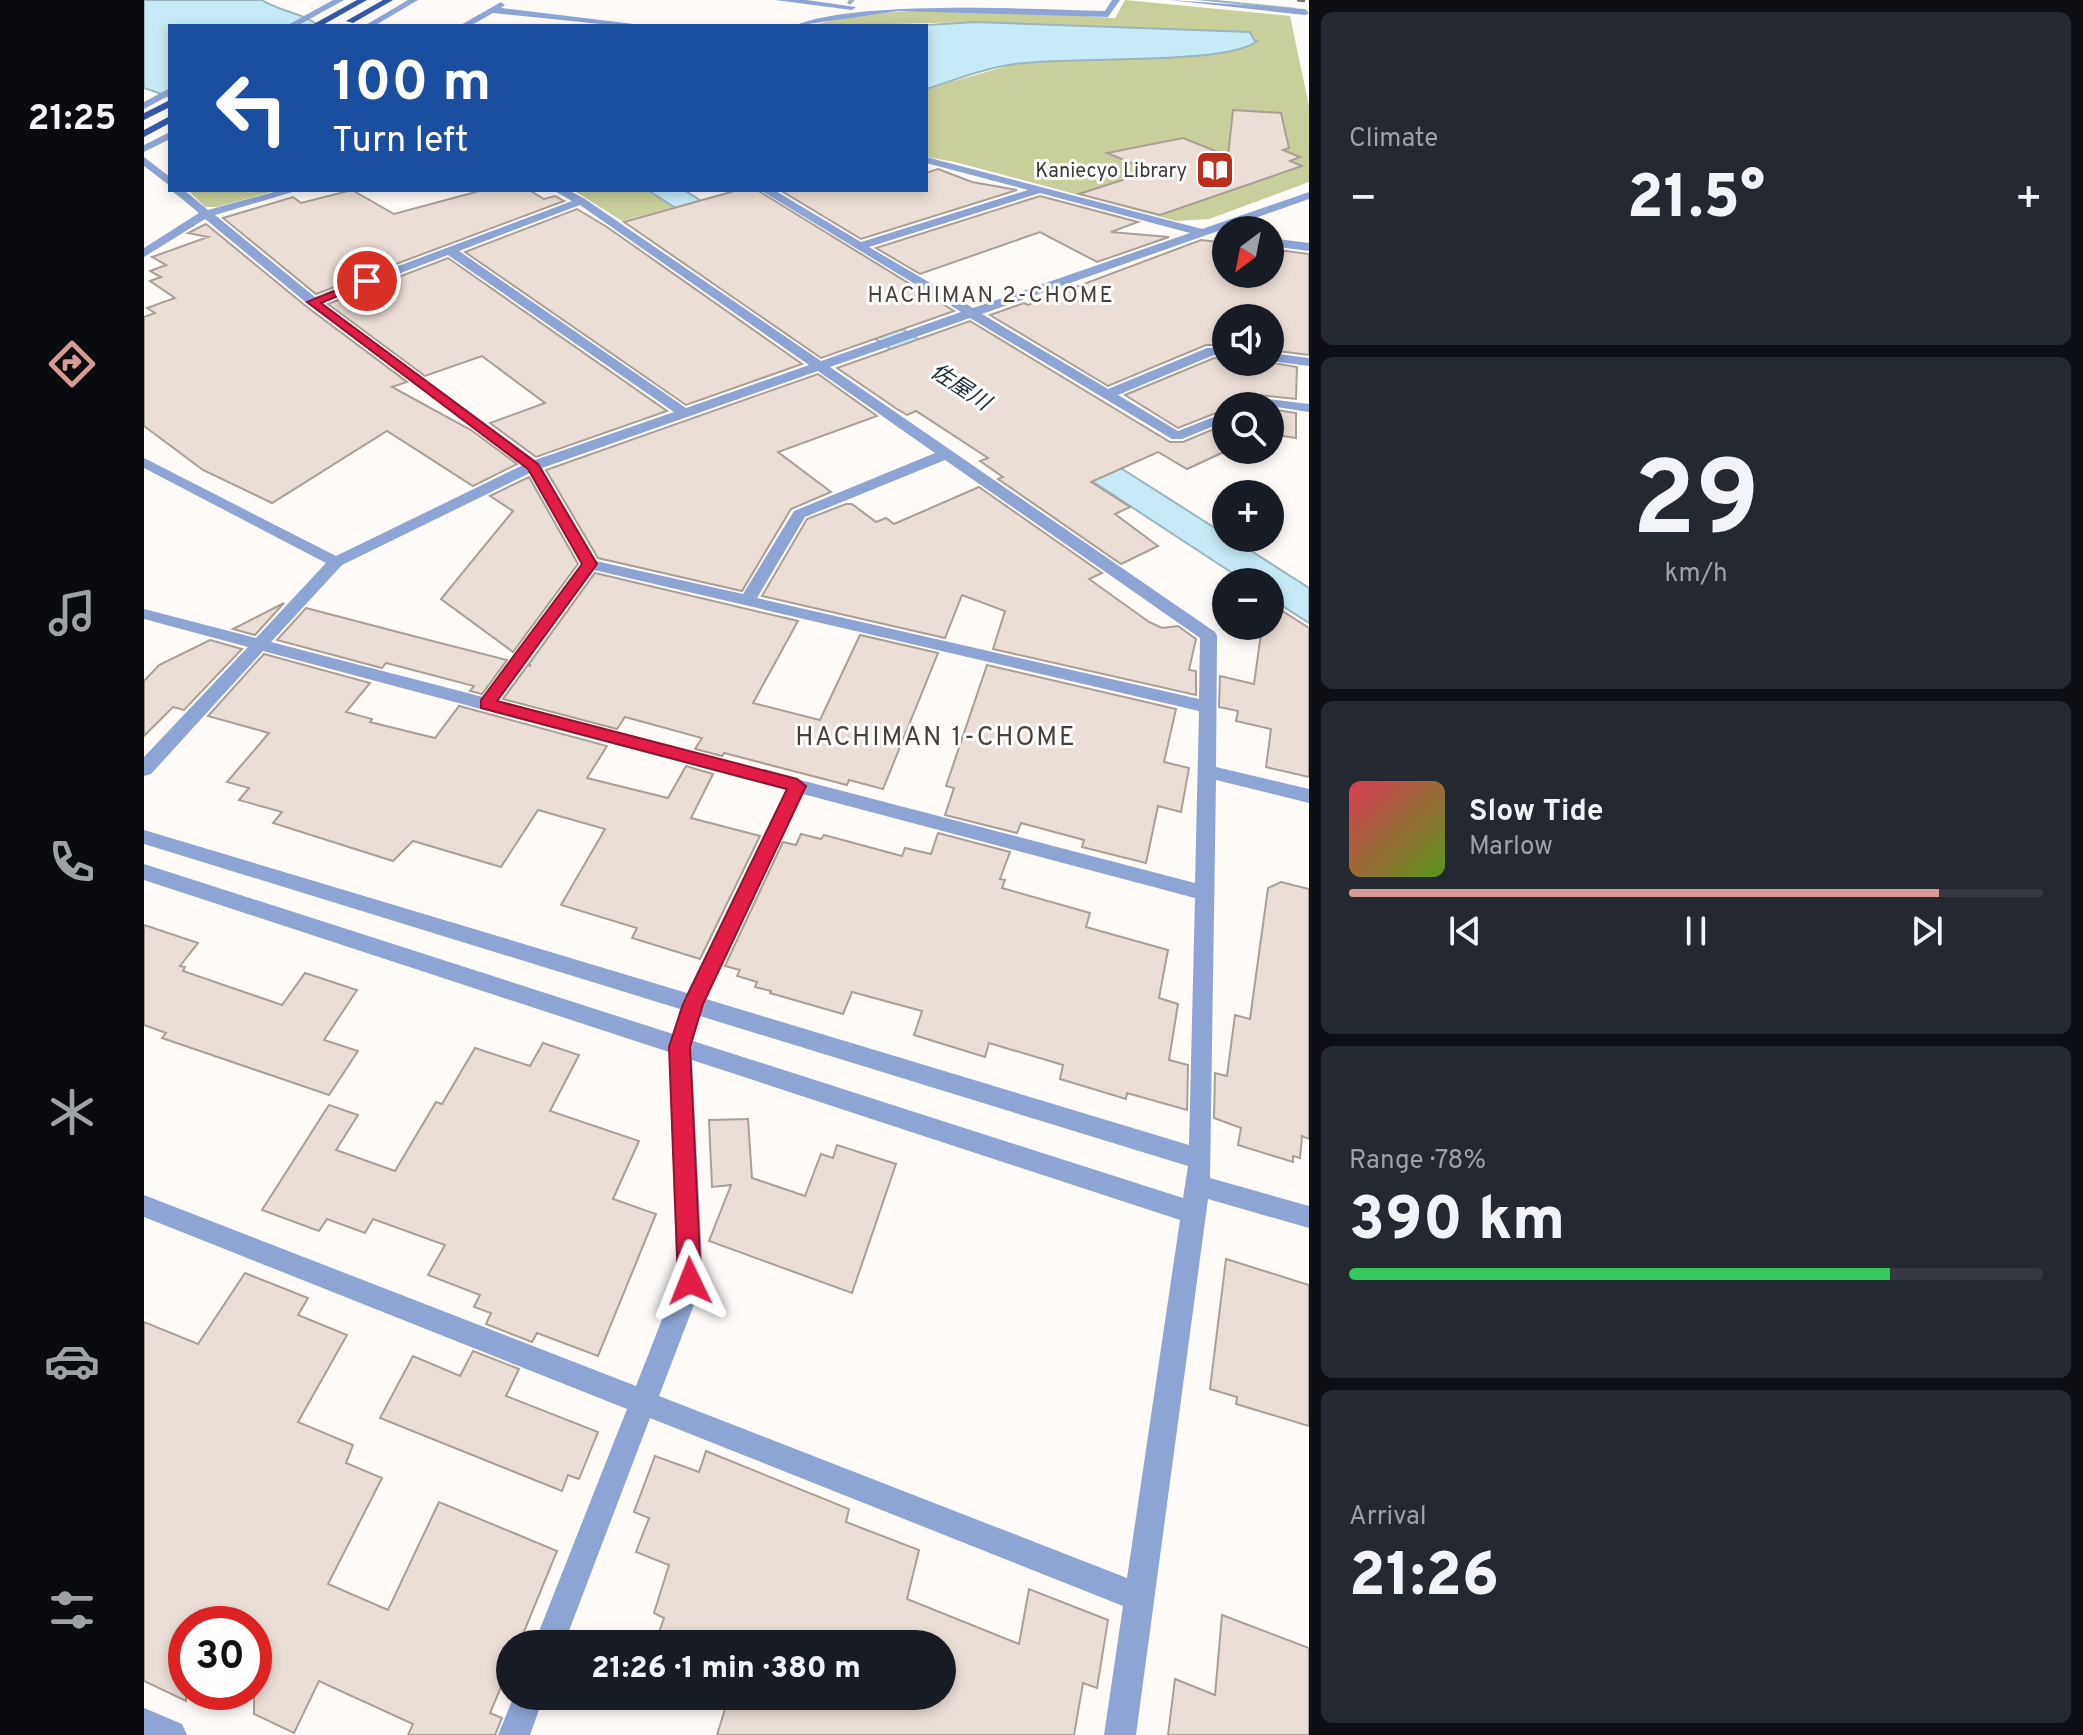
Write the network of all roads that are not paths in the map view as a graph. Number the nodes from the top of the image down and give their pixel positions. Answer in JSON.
{"nodes":[{"id":1,"x":340,"y":0,"type":"edge"},
{"id":2,"x":363,"y":0,"type":"edge"},
{"id":3,"x":389,"y":0,"type":"edge"},
{"id":4,"x":414,"y":0,"type":"edge"},
{"id":5,"x":510,"y":0,"type":"edge"},
{"id":6,"x":779,"y":0,"type":"edge"},
{"id":7,"x":1116,"y":0,"type":"edge"},
{"id":8,"x":1173,"y":0,"type":"edge"},
{"id":9,"x":1300,"y":0,"type":"edge"},
{"id":10,"x":841,"y":3,"type":"edge"},
{"id":11,"x":872,"y":9,"type":"junction"},
{"id":12,"x":492,"y":10,"type":"junction"},
{"id":13,"x":1305,"y":12,"type":"junction"},
{"id":14,"x":294,"y":24,"type":"edge"},
{"id":15,"x":318,"y":24,"type":"edge"},
{"id":16,"x":345,"y":24,"type":"edge"},
{"id":17,"x":372,"y":24,"type":"edge"},
{"id":18,"x":467,"y":24,"type":"edge"},
{"id":19,"x":627,"y":24,"type":"edge"},
{"id":20,"x":807,"y":24,"type":"edge"},
{"id":21,"x":1309,"y":29,"type":"edge"},
{"id":22,"x":168,"y":92,"type":"edge"},
{"id":23,"x":168,"y":104,"type":"edge"},
{"id":24,"x":144,"y":106,"type":"edge"},
{"id":25,"x":144,"y":117,"type":"edge"},
{"id":26,"x":168,"y":121,"type":"edge"},
{"id":27,"x":144,"y":134,"type":"edge"},
{"id":28,"x":168,"y":136,"type":"edge"},
{"id":29,"x":144,"y":149,"type":"edge"},
{"id":30,"x":144,"y":160,"type":"edge"},
{"id":31,"x":928,"y":161,"type":"edge"},
{"id":32,"x":168,"y":181,"type":"edge"},
{"id":33,"x":1040,"y":189,"type":"junction"},
{"id":34,"x":179,"y":192,"type":"edge"},
{"id":35,"x":286,"y":192,"type":"edge"},
{"id":36,"x":563,"y":192,"type":"edge"},
{"id":37,"x":769,"y":192,"type":"edge"},
{"id":38,"x":1309,"y":195,"type":"edge"},
{"id":39,"x":581,"y":201,"type":"junction"},
{"id":40,"x":204,"y":215,"type":"junction"},
{"id":41,"x":1202,"y":233,"type":"junction"},
{"id":42,"x":1212,"y":234,"type":"edge"},
{"id":43,"x":1284,"y":244,"type":"edge"},
{"id":44,"x":859,"y":246,"type":"junction"},
{"id":45,"x":1309,"y":247,"type":"edge"},
{"id":46,"x":449,"y":250,"type":"junction"},
{"id":47,"x":144,"y":253,"type":"edge"},
{"id":48,"x":313,"y":302,"type":"junction"},
{"id":49,"x":971,"y":312,"type":"junction"},
{"id":50,"x":1212,"y":351,"type":"edge"},
{"id":51,"x":1284,"y":359,"type":"edge"},
{"id":52,"x":1309,"y":362,"type":"edge"},
{"id":53,"x":819,"y":366,"type":"junction"},
{"id":54,"x":1107,"y":394,"type":"junction"},
{"id":55,"x":1284,"y":405,"type":"edge"},
{"id":56,"x":1309,"y":408,"type":"edge"},
{"id":57,"x":684,"y":413,"type":"junction"},
{"id":58,"x":1212,"y":422,"type":"edge"},
{"id":59,"x":946,"y":454,"type":"junction"},
{"id":60,"x":144,"y":462,"type":"edge"},
{"id":61,"x":533,"y":466,"type":"junction"},
{"id":62,"x":336,"y":562,"type":"junction"},
{"id":63,"x":590,"y":564,"type":"junction"},
{"id":64,"x":747,"y":601,"type":"junction"},
{"id":65,"x":144,"y":614,"type":"edge"},
{"id":66,"x":260,"y":644,"type":"junction"},
{"id":67,"x":487,"y":704,"type":"junction"},
{"id":68,"x":1208,"y":707,"type":"junction"},
{"id":69,"x":144,"y":769,"type":"edge"},
{"id":70,"x":1207,"y":771,"type":"junction"},
{"id":71,"x":797,"y":786,"type":"junction"},
{"id":72,"x":1309,"y":796,"type":"edge"},
{"id":73,"x":144,"y":837,"type":"edge"},
{"id":74,"x":144,"y":872,"type":"edge"},
{"id":75,"x":1205,"y":893,"type":"junction"},
{"id":76,"x":693,"y":1004,"type":"junction"},
{"id":77,"x":680,"y":1047,"type":"junction"},
{"id":78,"x":1201,"y":1159,"type":"junction"},
{"id":79,"x":1198,"y":1185,"type":"junction"},
{"id":80,"x":144,"y":1206,"type":"edge"},
{"id":81,"x":1194,"y":1213,"type":"junction"},
{"id":82,"x":1309,"y":1217,"type":"edge"},
{"id":83,"x":643,"y":1403,"type":"junction"},
{"id":84,"x":1140,"y":1598,"type":"junction"},
{"id":85,"x":554,"y":1630,"type":"edge"},
{"id":86,"x":524,"y":1710,"type":"edge"},
{"id":87,"x":144,"y":1724,"type":"edge"},
{"id":88,"x":171,"y":1735,"type":"edge"},
{"id":89,"x":514,"y":1735,"type":"edge"},
{"id":90,"x":1120,"y":1735,"type":"edge"}],
"edges":[{"from":1,"to":14,"type":"street"},
{"from":2,"to":15,"type":"main road"},
{"from":3,"to":16,"type":"main road"},
{"from":4,"to":17,"type":"street"},
{"from":5,"to":12,"type":"street"},
{"from":6,"to":10,"type":"street"},
{"from":7,"to":11,"type":"street"},
{"from":8,"to":13,"type":"street"},
{"from":9,"to":13,"type":"street"},
{"from":10,"to":11,"type":"street"},
{"from":11,"to":20,"type":"street"},
{"from":12,"to":18,"type":"street"},
{"from":12,"to":19,"type":"street"},
{"from":13,"to":21,"type":"street"},
{"from":22,"to":24,"type":"street"},
{"from":23,"to":25,"type":"main road"},
{"from":26,"to":27,"type":"main road"},
{"from":28,"to":29,"type":"street"},
{"from":30,"to":32,"type":"street"},
{"from":31,"to":33,"type":"street"},
{"from":33,"to":41,"type":"street"},
{"from":33,"to":44,"type":"street"},
{"from":34,"to":40,"type":"street"},
{"from":35,"to":40,"type":"street"},
{"from":36,"to":39,"type":"street"},
{"from":37,"to":44,"type":"street"},
{"from":38,"to":41,"type":"street"},
{"from":39,"to":46,"type":"street"},
{"from":39,"to":53,"type":"street"},
{"from":40,"to":47,"type":"street"},
{"from":40,"to":48,"type":"street"},
{"from":41,"to":42,"type":"street"},
{"from":41,"to":49,"type":"street"},
{"from":43,"to":45,"type":"street"},
{"from":44,"to":49,"type":"street"},
{"from":46,"to":48,"type":"street"},
{"from":46,"to":57,"type":"street"},
{"from":48,"to":61,"type":"street"},
{"from":49,"to":53,"type":"street"},
{"from":49,"to":54,"type":"street"},
{"from":50,"to":54,"type":"street"},
{"from":51,"to":52,"type":"street"},
{"from":53,"to":57,"type":"street"},
{"from":53,"to":59,"type":"street"},
{"from":54,"to":58,"type":"street"},
{"from":55,"to":56,"type":"street"},
{"from":57,"to":61,"type":"street"},
{"from":59,"to":64,"type":"street"},
{"from":59,"to":68,"type":"street"},
{"from":60,"to":62,"type":"street"},
{"from":61,"to":62,"type":"street"},
{"from":61,"to":63,"type":"street"},
{"from":62,"to":66,"type":"street"},
{"from":63,"to":64,"type":"street"},
{"from":63,"to":67,"type":"street"},
{"from":64,"to":68,"type":"street"},
{"from":65,"to":66,"type":"street"},
{"from":66,"to":67,"type":"street"},
{"from":66,"to":69,"type":"street"},
{"from":67,"to":71,"type":"street"},
{"from":68,"to":70,"type":"street"},
{"from":70,"to":72,"type":"street"},
{"from":70,"to":75,"type":"street"},
{"from":71,"to":75,"type":"street"},
{"from":71,"to":76,"type":"street"},
{"from":73,"to":76,"type":"street"},
{"from":74,"to":77,"type":"street"},
{"from":75,"to":78,"type":"street"},
{"from":76,"to":77,"type":"street"},
{"from":76,"to":78,"type":"street"},
{"from":77,"to":81,"type":"street"},
{"from":77,"to":83,"type":"street"},
{"from":78,"to":79,"type":"street"},
{"from":79,"to":81,"type":"street"},
{"from":79,"to":82,"type":"street"},
{"from":80,"to":83,"type":"street"},
{"from":81,"to":84,"type":"street"},
{"from":83,"to":84,"type":"street"},
{"from":83,"to":85,"type":"street"},
{"from":84,"to":90,"type":"street"},
{"from":86,"to":89,"type":"street"},
{"from":87,"to":88,"type":"street"}]}
